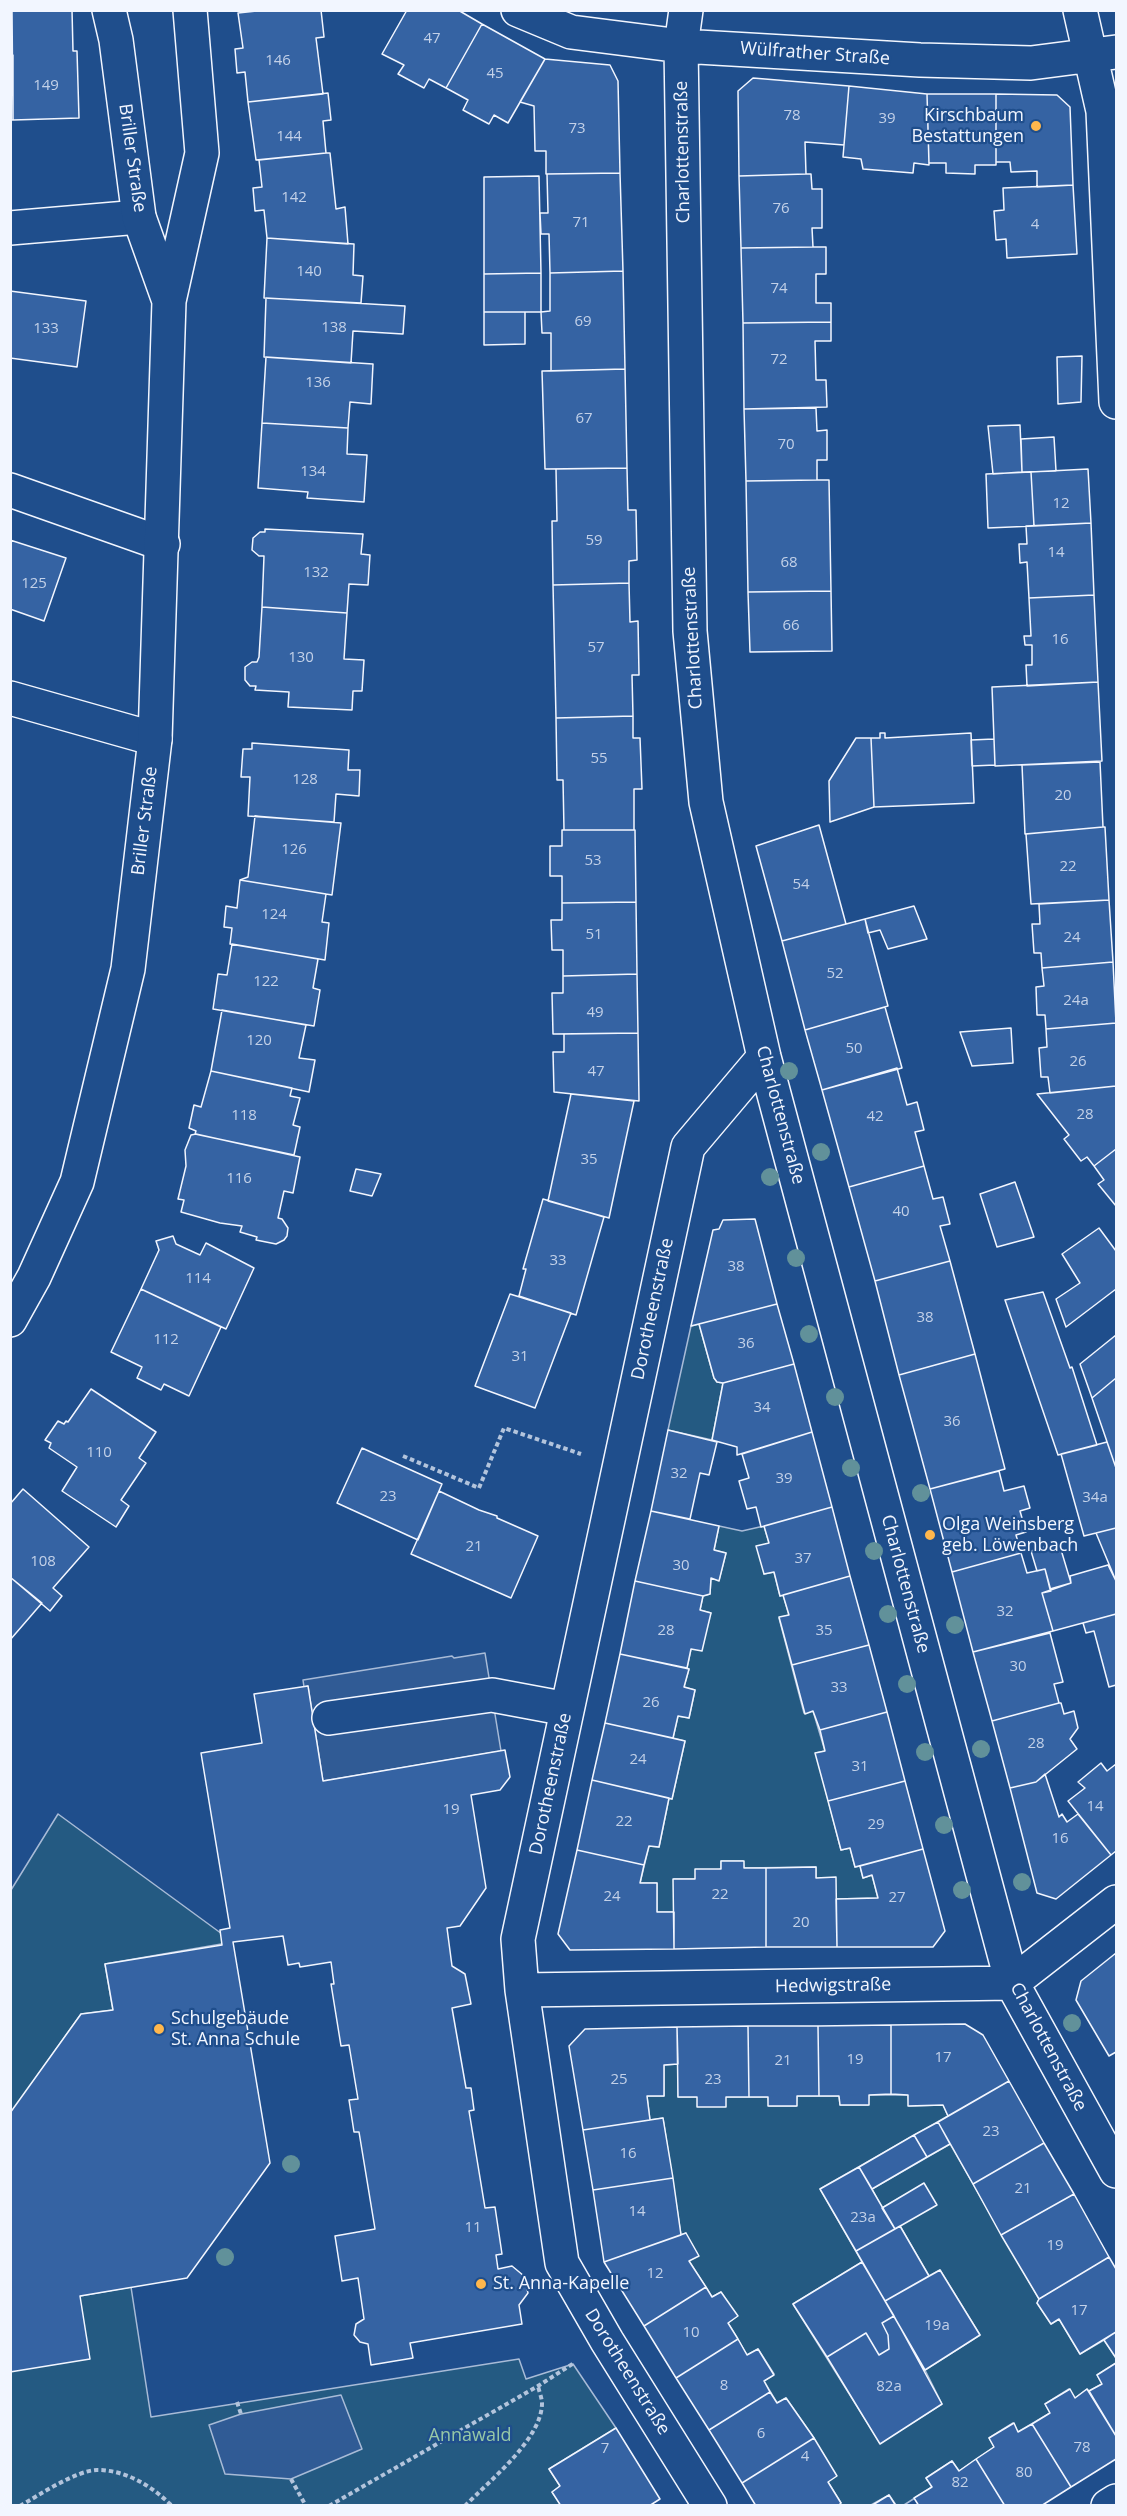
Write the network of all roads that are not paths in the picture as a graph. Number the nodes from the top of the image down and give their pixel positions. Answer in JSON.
{"nodes":[{"id":1,"x":109,"y":10,"type":"edge"},
{"id":2,"x":190,"y":10,"type":"edge"},
{"id":3,"x":518,"y":10,"type":"edge"},
{"id":4,"x":686,"y":10,"type":"edge"},
{"id":5,"x":1080,"y":10,"type":"edge"},
{"id":6,"x":681,"y":46,"type":"junction"},
{"id":7,"x":1103,"y":54,"type":"edge"},
{"id":8,"x":139,"y":217,"type":"junction"},
{"id":9,"x":10,"y":228,"type":"edge"},
{"id":10,"x":169,"y":301,"type":"junction"},
{"id":11,"x":1116,"y":402,"type":"edge"},
{"id":12,"x":10,"y":489,"type":"edge"},
{"id":13,"x":163,"y":544,"type":"junction"},
{"id":14,"x":10,"y":698,"type":"edge"},
{"id":15,"x":155,"y":739,"type":"junction"},
{"id":16,"x":764,"y":1057,"type":"junction"},
{"id":17,"x":10,"y":1320,"type":"edge"},
{"id":18,"x":567,"y":1709,"type":"junction"},
{"id":19,"x":329,"y":1718,"type":"dead end"},
{"id":20,"x":1116,"y":1902,"type":"edge"},
{"id":21,"x":1012,"y":1983,"type":"junction"},
{"id":22,"x":522,"y":1990,"type":"junction"},
{"id":23,"x":1116,"y":2171,"type":"edge"},
{"id":24,"x":1116,"y":2501,"type":"edge"},
{"id":25,"x":710,"y":2505,"type":"edge"},
{"id":26,"x":1108,"y":2505,"type":"edge"}],
"edges":[{"from":1,"to":8,"type":"street","name":"Briller Straße"},
{"from":2,"to":10,"type":"street","name":"Briller Straße"},
{"from":3,"to":6,"type":"street","name":"Wülfrather Straße"},
{"from":4,"to":6,"type":"street","name":"Charlottenstraße"},
{"from":5,"to":7,"type":"street"},
{"from":6,"to":7,"type":"street","name":"Wülfrather Straße"},
{"from":6,"to":16,"type":"street","name":"Charlottenstraße"},
{"from":7,"to":11,"type":"street"},
{"from":8,"to":9,"type":"street"},
{"from":8,"to":10,"type":"street","name":"Briller Straße"},
{"from":10,"to":13,"type":"street","name":"Briller Straße"},
{"from":12,"to":13,"type":"street"},
{"from":13,"to":15,"type":"street","name":"Briller Straße"},
{"from":14,"to":15,"type":"street"},
{"from":15,"to":17,"type":"street","name":"Briller Straße"},
{"from":16,"to":18,"type":"street","name":"Dorotheenstraße"},
{"from":16,"to":21,"type":"street","name":"Charlottenstraße"},
{"from":18,"to":19,"type":"street"},
{"from":18,"to":22,"type":"street","name":"Dorotheenstraße"},
{"from":20,"to":21,"type":"street"},
{"from":21,"to":22,"type":"street","name":"Hedwigstraße"},
{"from":21,"to":23,"type":"street","name":"Charlottenstraße"},
{"from":22,"to":25,"type":"street","name":"Dorotheenstraße"},
{"from":24,"to":26,"type":"street"}]}
